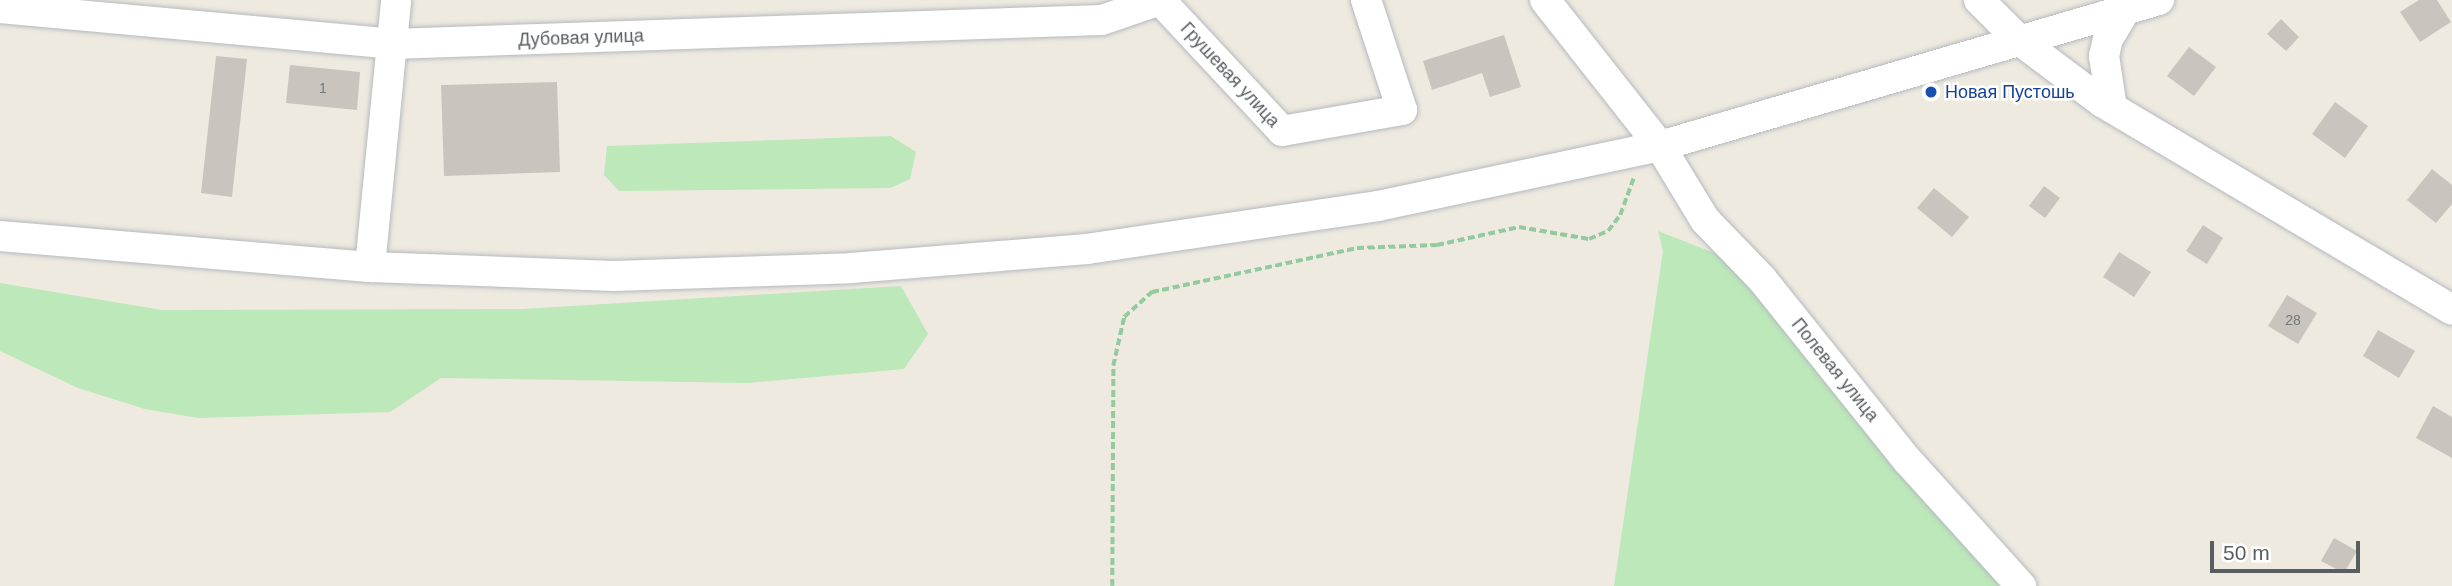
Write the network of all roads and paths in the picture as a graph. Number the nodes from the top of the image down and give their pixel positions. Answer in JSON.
{"nodes":[{"id":1,"x":396,"y":0,"type":"edge"},
{"id":2,"x":1160,"y":0,"type":"edge"},
{"id":3,"x":1366,"y":0,"type":"edge"},
{"id":4,"x":1545,"y":0,"type":"edge"},
{"id":5,"x":1979,"y":0,"type":"edge"},
{"id":6,"x":2159,"y":0,"type":"edge"},
{"id":7,"x":0,"y":8,"type":"edge"},
{"id":8,"x":2126,"y":9,"type":"junction"},
{"id":9,"x":2019,"y":40,"type":"junction"},
{"id":10,"x":392,"y":44,"type":"junction"},
{"id":11,"x":2112,"y":108,"type":"junction"},
{"id":12,"x":1652,"y":148,"type":"junction"},
{"id":13,"x":0,"y":236,"type":"edge"},
{"id":14,"x":370,"y":267,"type":"junction"},
{"id":15,"x":2452,"y":310,"type":"edge"},
{"id":16,"x":1112,"y":586,"type":"edge"},
{"id":17,"x":2021,"y":586,"type":"edge"}],
"edges":[{"from":1,"to":10,"type":"street"},
{"from":2,"to":3,"type":"street","name":"Грушевая улица"},
{"from":2,"to":10,"type":"street","name":"Дубовая улица"},
{"from":4,"to":12,"type":"street","name":"Полевая улица"},
{"from":5,"to":9,"type":"street"},
{"from":6,"to":8,"type":"street"},
{"from":7,"to":10,"type":"street","name":"Дубовая улица"},
{"from":8,"to":9,"type":"street"},
{"from":8,"to":11,"type":"street"},
{"from":9,"to":11,"type":"street"},
{"from":9,"to":12,"type":"street"},
{"from":10,"to":14,"type":"street"},
{"from":11,"to":15,"type":"street"},
{"from":12,"to":14,"type":"street"},
{"from":12,"to":16,"type":"path"},
{"from":12,"to":17,"type":"street","name":"Полевая улица"},
{"from":13,"to":14,"type":"street"}]}
